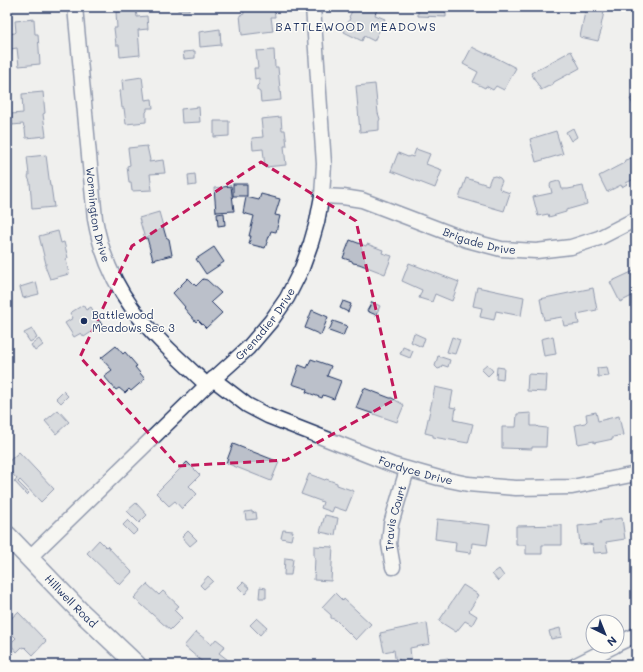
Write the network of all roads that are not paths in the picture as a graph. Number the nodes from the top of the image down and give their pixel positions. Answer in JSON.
{"nodes":[{"id":1,"x":75,"y":7,"type":"edge"},
{"id":2,"x":313,"y":7,"type":"edge"},
{"id":3,"x":322,"y":196,"type":"junction"},
{"id":4,"x":636,"y":219,"type":"edge"},
{"id":5,"x":210,"y":382,"type":"junction"},
{"id":6,"x":407,"y":470,"type":"junction"},
{"id":7,"x":636,"y":474,"type":"edge"},
{"id":8,"x":7,"y":535,"type":"edge"},
{"id":9,"x":29,"y":558,"type":"junction"},
{"id":10,"x":393,"y":567,"type":"dead end"},
{"id":11,"x":636,"y":635,"type":"edge"},
{"id":12,"x":625,"y":640,"type":"edge"},
{"id":13,"x":598,"y":654,"type":"edge"},
{"id":14,"x":137,"y":665,"type":"edge"},
{"id":15,"x":576,"y":665,"type":"edge"}],
"edges":[{"from":1,"to":5,"type":"street","name":"Wormington Drive"},
{"from":2,"to":3,"type":"street","name":"Grenadier Drive"},
{"from":3,"to":4,"type":"street","name":"Brigade Drive"},
{"from":3,"to":5,"type":"street","name":"Grenadier Drive"},
{"from":5,"to":6,"type":"street","name":"Fordyce Drive"},
{"from":5,"to":9,"type":"street","name":"Grenadier Drive"},
{"from":6,"to":7,"type":"street","name":"Fordyce Drive"},
{"from":6,"to":10,"type":"street","name":"Travis Court"},
{"from":8,"to":9,"type":"street","name":"Hillwell Road"},
{"from":9,"to":14,"type":"street","name":"Hillwell Road"},
{"from":11,"to":12,"type":"street"},
{"from":13,"to":15,"type":"street"}]}
